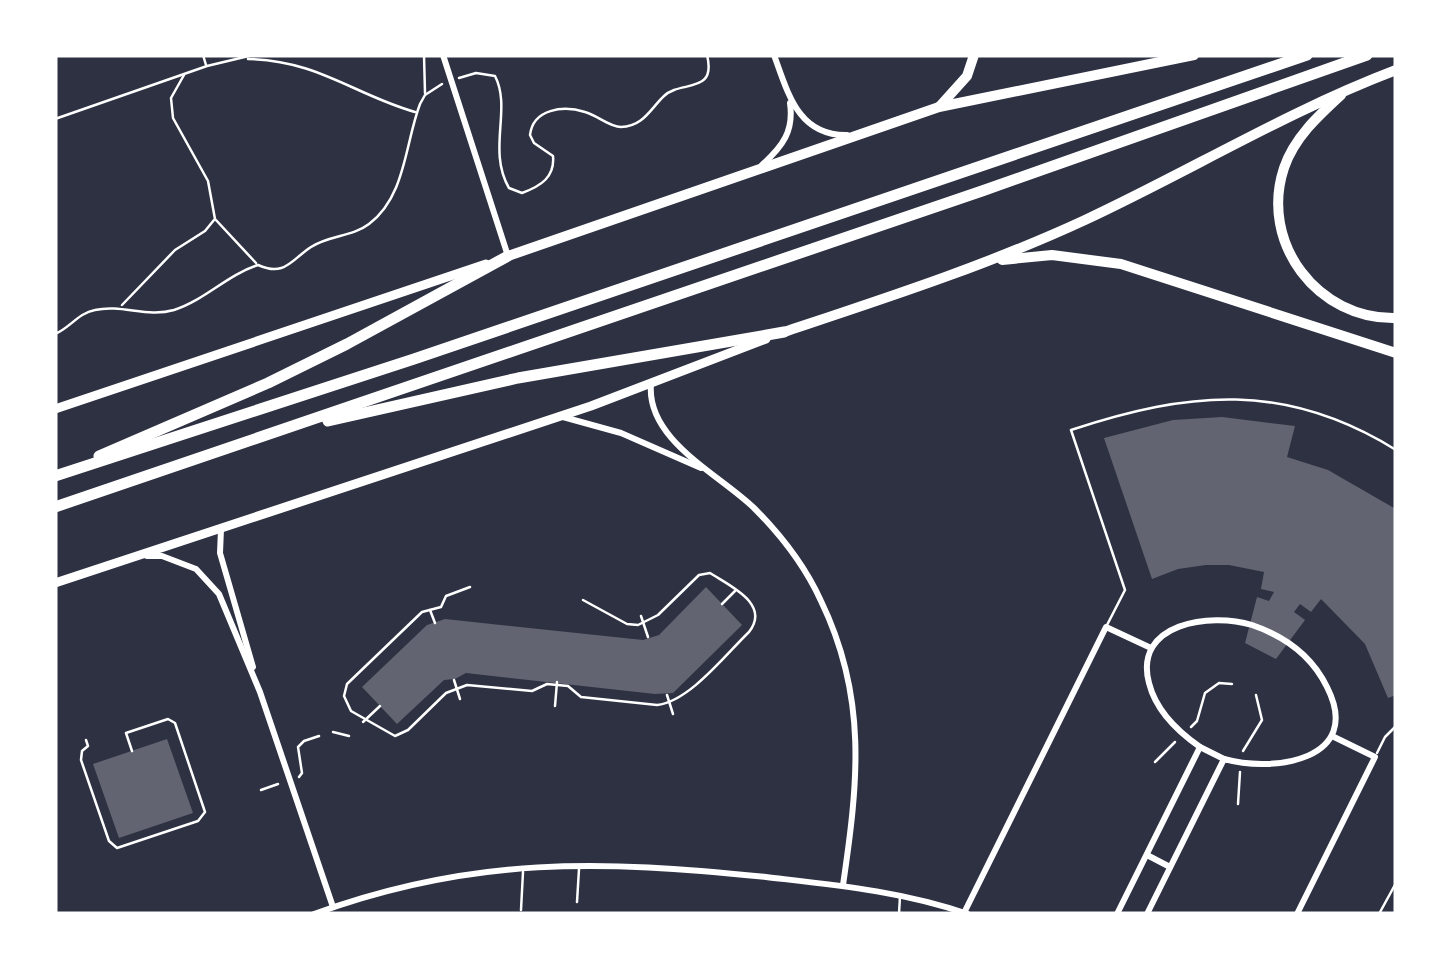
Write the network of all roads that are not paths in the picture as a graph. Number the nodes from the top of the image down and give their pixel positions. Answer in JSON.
{"nodes":[{"id":1,"x":443,"y":55,"type":"edge"},
{"id":2,"x":774,"y":55,"type":"edge"},
{"id":3,"x":974,"y":55,"type":"edge"},
{"id":4,"x":1194,"y":55,"type":"edge"},
{"id":5,"x":1307,"y":55,"type":"edge"},
{"id":6,"x":1367,"y":55,"type":"edge"},
{"id":7,"x":1396,"y":70,"type":"edge"},
{"id":8,"x":1346,"y":89,"type":"junction"},
{"id":9,"x":789,"y":96,"type":"junction"},
{"id":10,"x":939,"y":107,"type":"junction"},
{"id":11,"x":859,"y":134,"type":"junction"},
{"id":12,"x":756,"y":170,"type":"junction"},
{"id":13,"x":508,"y":256,"type":"junction"},
{"id":14,"x":992,"y":262,"type":"junction"},
{"id":15,"x":1396,"y":318,"type":"edge"},
{"id":16,"x":784,"y":332,"type":"junction"},
{"id":17,"x":1396,"y":353,"type":"edge"},
{"id":18,"x":651,"y":384,"type":"junction"},
{"id":19,"x":55,"y":409,"type":"edge"},
{"id":20,"x":558,"y":416,"type":"junction"},
{"id":21,"x":280,"y":432,"type":"junction"},
{"id":22,"x":1396,"y":450,"type":"edge"},
{"id":23,"x":711,"y":473,"type":"junction"},
{"id":24,"x":55,"y":475,"type":"edge"},
{"id":25,"x":55,"y":507,"type":"edge"},
{"id":26,"x":221,"y":526,"type":"junction"},
{"id":27,"x":136,"y":555,"type":"junction"},
{"id":28,"x":55,"y":584,"type":"edge"},
{"id":29,"x":1106,"y":627,"type":"junction"},
{"id":30,"x":1151,"y":648,"type":"junction"},
{"id":31,"x":260,"y":692,"type":"junction"},
{"id":32,"x":1396,"y":726,"type":"edge"},
{"id":33,"x":1332,"y":736,"type":"junction"},
{"id":34,"x":1200,"y":747,"type":"junction"},
{"id":35,"x":1375,"y":757,"type":"junction"},
{"id":36,"x":1224,"y":759,"type":"junction"},
{"id":37,"x":1146,"y":855,"type":"junction"},
{"id":38,"x":579,"y":865,"type":"junction"},
{"id":39,"x":1170,"y":867,"type":"junction"},
{"id":40,"x":523,"y":868,"type":"junction"},
{"id":41,"x":1396,"y":882,"type":"edge"},
{"id":42,"x":843,"y":886,"type":"junction"},
{"id":43,"x":900,"y":894,"type":"junction"},
{"id":44,"x":577,"y":902,"type":"dead end"},
{"id":45,"x":333,"y":907,"type":"junction"},
{"id":46,"x":521,"y":910,"type":"dead end"},
{"id":47,"x":1381,"y":912,"type":"edge"},
{"id":48,"x":966,"y":913,"type":"edge"},
{"id":49,"x":314,"y":914,"type":"edge"},
{"id":50,"x":899,"y":914,"type":"edge"},
{"id":51,"x":1117,"y":914,"type":"edge"},
{"id":52,"x":1147,"y":914,"type":"edge"},
{"id":53,"x":1297,"y":914,"type":"edge"}],
"edges":[{"from":1,"to":13,"type":"street"},
{"from":2,"to":9,"type":"street"},
{"from":3,"to":10,"type":"main road"},
{"from":4,"to":10,"type":"main road"},
{"from":5,"to":24,"type":"highway"},
{"from":6,"to":21,"type":"highway"},
{"from":7,"to":8,"type":"main road"},
{"from":8,"to":14,"type":"main road"},
{"from":8,"to":15,"type":"main road"},
{"from":9,"to":11,"type":"street"},
{"from":9,"to":12,"type":"street"},
{"from":10,"to":11,"type":"main road"},
{"from":11,"to":12,"type":"main road"},
{"from":12,"to":13,"type":"main road"},
{"from":13,"to":19,"type":"main road"},
{"from":13,"to":24,"type":"highway"},
{"from":14,"to":16,"type":"main road"},
{"from":14,"to":17,"type":"main road"},
{"from":16,"to":18,"type":"main road"},
{"from":16,"to":21,"type":"highway"},
{"from":18,"to":20,"type":"main road"},
{"from":18,"to":23,"type":"street"},
{"from":20,"to":23,"type":"street"},
{"from":20,"to":26,"type":"main road"},
{"from":21,"to":25,"type":"highway"},
{"from":22,"to":29,"type":"lane"},
{"from":23,"to":42,"type":"street"},
{"from":26,"to":27,"type":"main road"},
{"from":26,"to":31,"type":"street"},
{"from":27,"to":28,"type":"main road"},
{"from":27,"to":31,"type":"street"},
{"from":29,"to":30,"type":"street"},
{"from":29,"to":48,"type":"street"},
{"from":30,"to":33,"type":"street"},
{"from":30,"to":34,"type":"street"},
{"from":31,"to":45,"type":"street"},
{"from":32,"to":35,"type":"lane"},
{"from":33,"to":35,"type":"street"},
{"from":33,"to":36,"type":"street"},
{"from":34,"to":36,"type":"street"},
{"from":34,"to":37,"type":"street"},
{"from":35,"to":53,"type":"street"},
{"from":36,"to":39,"type":"street"},
{"from":37,"to":39,"type":"street"},
{"from":37,"to":51,"type":"street"},
{"from":38,"to":40,"type":"street"},
{"from":38,"to":42,"type":"street"},
{"from":38,"to":44,"type":"lane"},
{"from":39,"to":52,"type":"street"},
{"from":40,"to":45,"type":"street"},
{"from":40,"to":46,"type":"lane"},
{"from":41,"to":47,"type":"lane"},
{"from":42,"to":43,"type":"street"},
{"from":43,"to":48,"type":"street"},
{"from":43,"to":50,"type":"lane"},
{"from":45,"to":49,"type":"street"}]}
